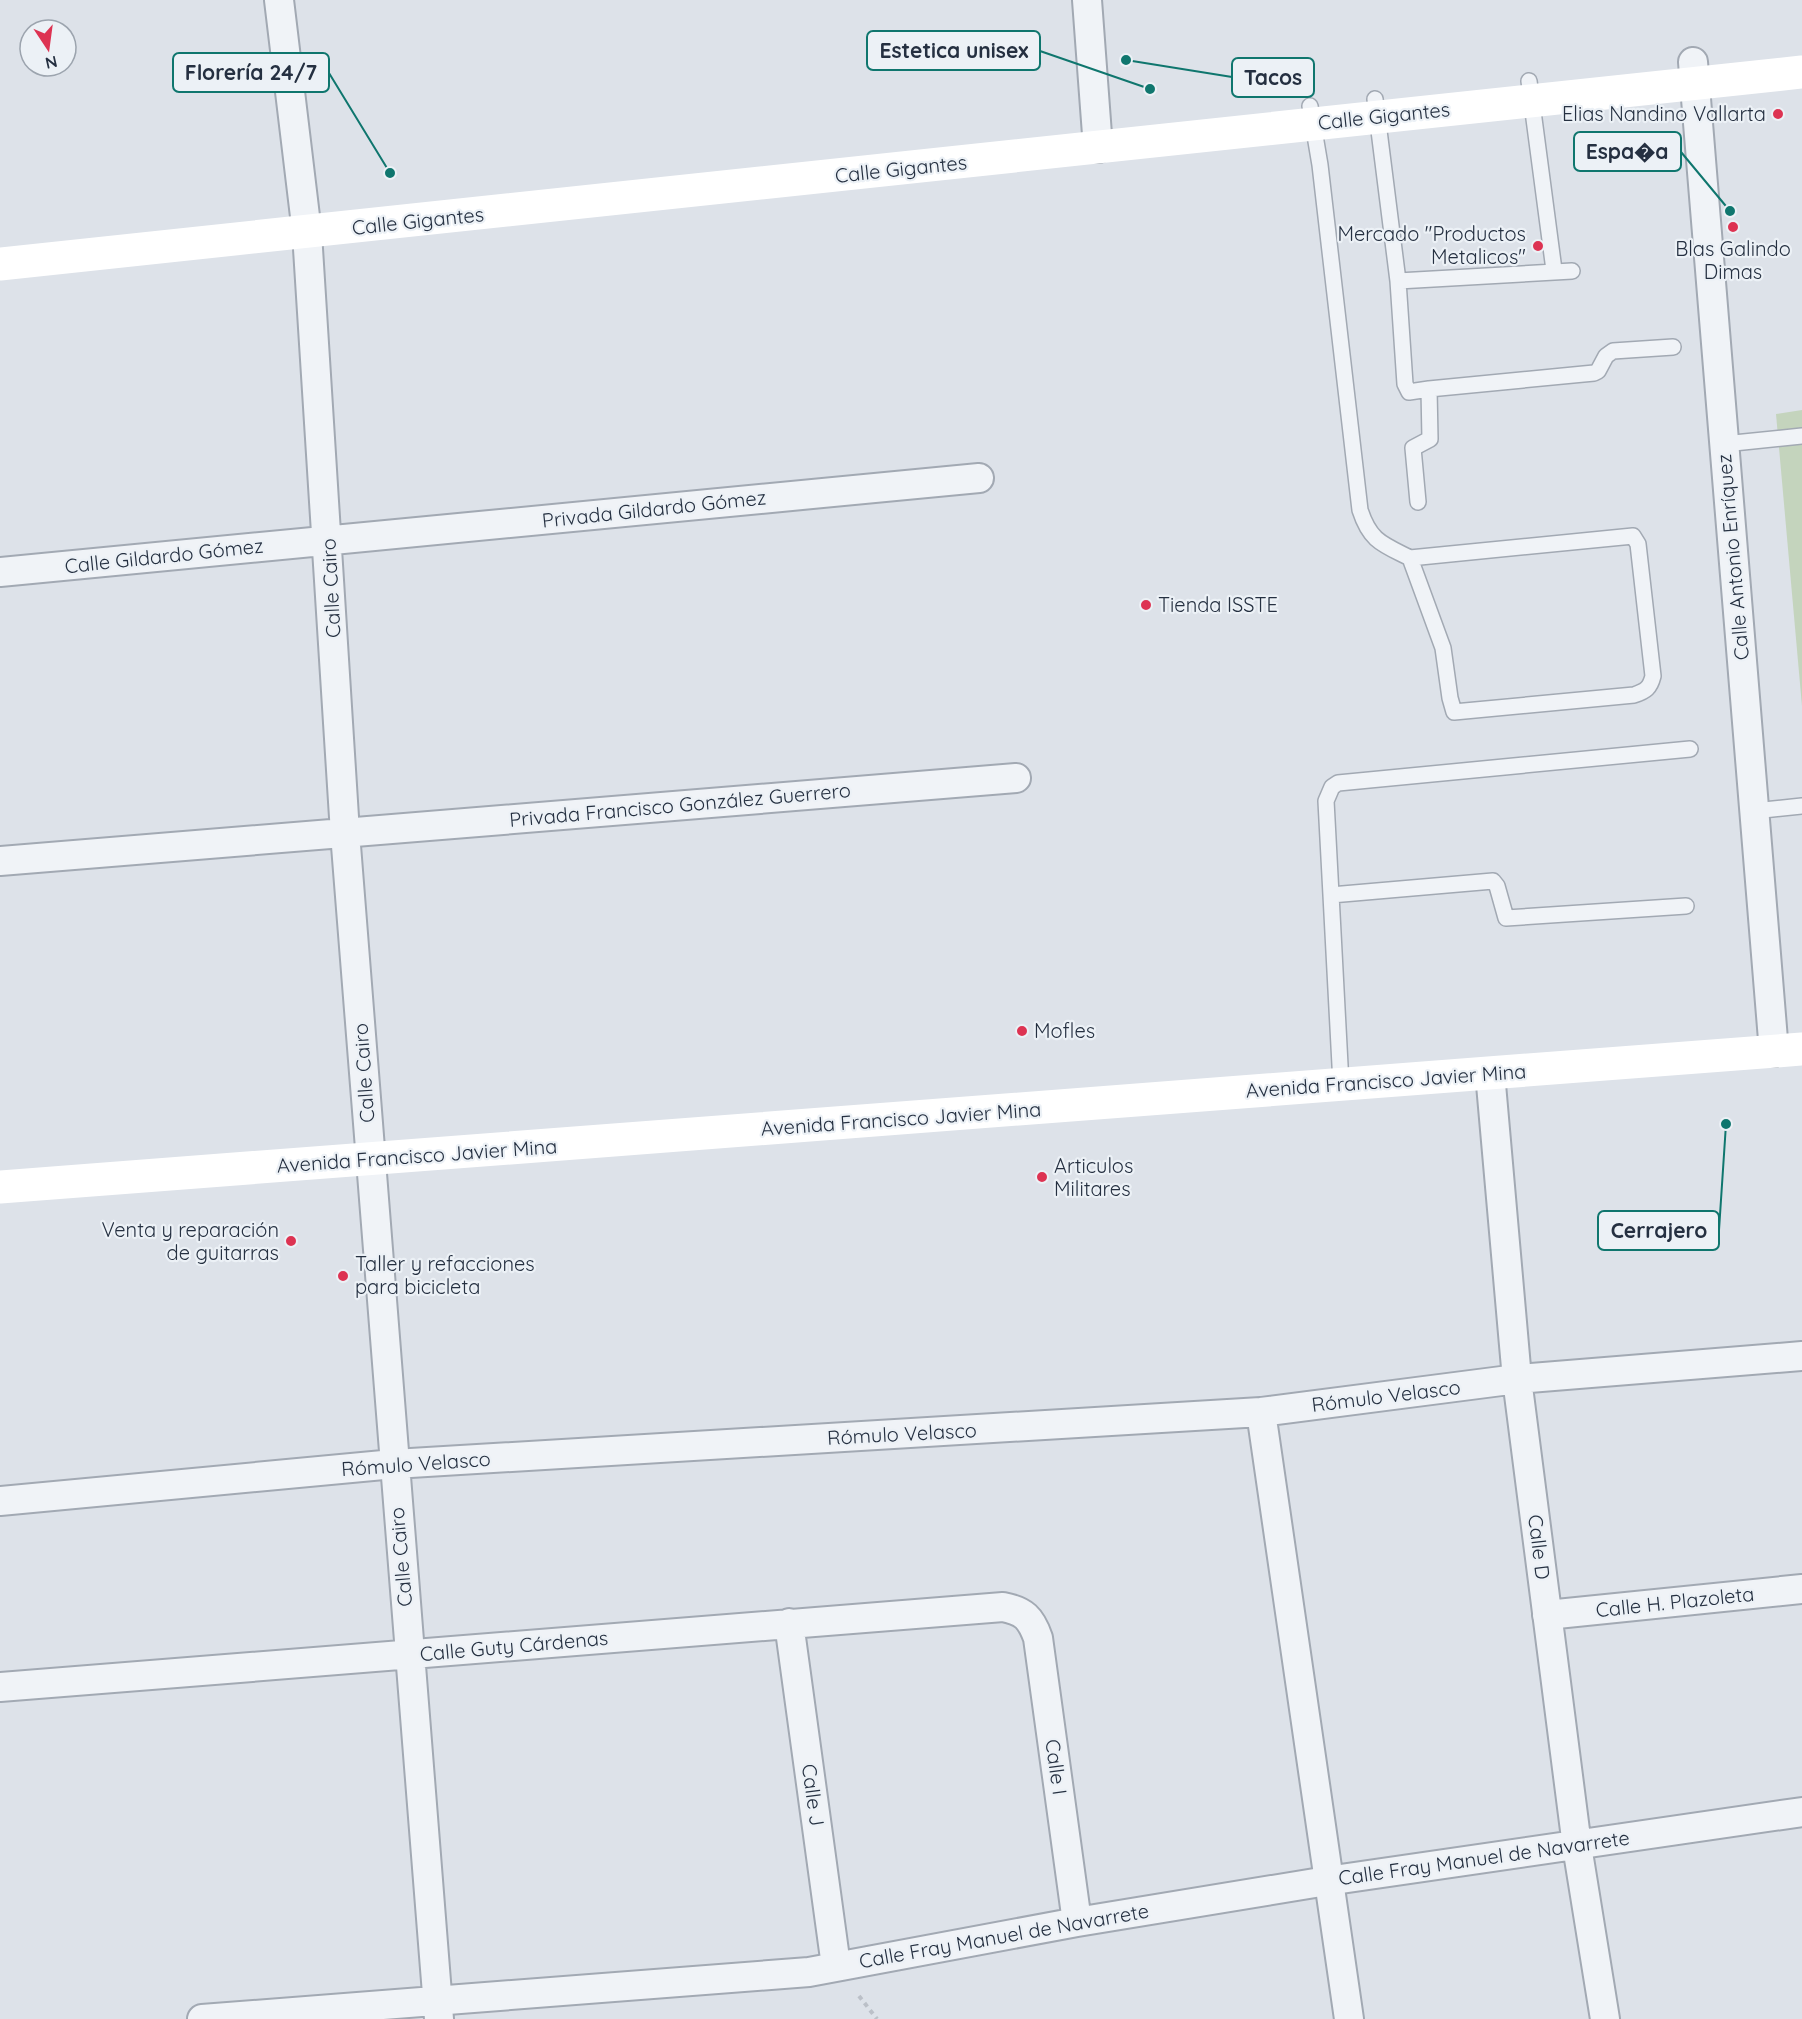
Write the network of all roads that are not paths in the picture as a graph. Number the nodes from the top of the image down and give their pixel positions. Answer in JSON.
{"nodes":[{"id":1,"x":279,"y":0,"type":"edge"},
{"id":2,"x":1087,"y":0,"type":"edge"},
{"id":3,"x":1802,"y":72,"type":"edge"},
{"id":4,"x":1694,"y":73,"type":"junction"},
{"id":5,"x":1531,"y":91,"type":"junction"},
{"id":6,"x":1377,"y":108,"type":"junction"},
{"id":7,"x":1312,"y":115,"type":"junction"},
{"id":8,"x":1098,"y":148,"type":"junction"},
{"id":9,"x":307,"y":233,"type":"junction"},
{"id":10,"x":0,"y":264,"type":"edge"},
{"id":11,"x":1554,"y":270,"type":"junction"},
{"id":12,"x":1572,"y":271,"type":"dead end"},
{"id":13,"x":1398,"y":281,"type":"junction"},
{"id":14,"x":1673,"y":347,"type":"dead end"},
{"id":15,"x":1429,"y":389,"type":"junction"},
{"id":16,"x":1802,"y":436,"type":"edge"},
{"id":17,"x":1724,"y":444,"type":"junction"},
{"id":18,"x":979,"y":478,"type":"dead end"},
{"id":19,"x":1418,"y":502,"type":"dead end"},
{"id":20,"x":329,"y":541,"type":"junction"},
{"id":21,"x":1410,"y":558,"type":"junction"},
{"id":22,"x":0,"y":572,"type":"edge"},
{"id":23,"x":1690,"y":749,"type":"dead end"},
{"id":24,"x":1016,"y":778,"type":"dead end"},
{"id":25,"x":1802,"y":806,"type":"edge"},
{"id":26,"x":1754,"y":811,"type":"junction"},
{"id":27,"x":345,"y":833,"type":"junction"},
{"id":28,"x":0,"y":861,"type":"edge"},
{"id":29,"x":1331,"y":895,"type":"junction"},
{"id":30,"x":1686,"y":906,"type":"dead end"},
{"id":31,"x":1788,"y":1051,"type":"edge"},
{"id":32,"x":1490,"y":1073,"type":"junction"},
{"id":33,"x":1341,"y":1084,"type":"junction"},
{"id":34,"x":370,"y":1160,"type":"junction"},
{"id":35,"x":0,"y":1187,"type":"edge"},
{"id":36,"x":1802,"y":1356,"type":"edge"},
{"id":37,"x":1517,"y":1379,"type":"junction"},
{"id":38,"x":1261,"y":1412,"type":"junction"},
{"id":39,"x":394,"y":1464,"type":"junction"},
{"id":40,"x":0,"y":1501,"type":"edge"},
{"id":41,"x":1802,"y":1589,"type":"edge"},
{"id":42,"x":1026,"y":1614,"type":"joint"},
{"id":43,"x":1547,"y":1615,"type":"junction"},
{"id":44,"x":789,"y":1623,"type":"junction"},
{"id":45,"x":409,"y":1654,"type":"junction"},
{"id":46,"x":0,"y":1687,"type":"edge"},
{"id":47,"x":1802,"y":1812,"type":"edge"},
{"id":48,"x":1577,"y":1846,"type":"junction"},
{"id":49,"x":1327,"y":1881,"type":"junction"},
{"id":50,"x":1077,"y":1922,"type":"junction"},
{"id":51,"x":836,"y":1966,"type":"junction"},
{"id":52,"x":439,"y":2010,"type":"edge"},
{"id":53,"x":202,"y":2019,"type":"edge"},
{"id":54,"x":1349,"y":2019,"type":"edge"},
{"id":55,"x":1605,"y":2019,"type":"edge"}],
"edges":[{"from":1,"to":9,"type":"street","name":"Calle Cairo"},
{"from":2,"to":8,"type":"street"},
{"from":3,"to":4,"type":"main road","name":"Calle Gigantes"},
{"from":4,"to":5,"type":"main road","name":"Calle Gigantes"},
{"from":4,"to":17,"type":"street","name":"Calle Antonio Enríquez"},
{"from":5,"to":6,"type":"main road","name":"Calle Gigantes"},
{"from":5,"to":11,"type":"lane"},
{"from":6,"to":7,"type":"main road","name":"Calle Gigantes"},
{"from":6,"to":13,"type":"lane"},
{"from":7,"to":8,"type":"main road","name":"Calle Gigantes"},
{"from":7,"to":21,"type":"lane"},
{"from":8,"to":9,"type":"main road","name":"Calle Gigantes"},
{"from":9,"to":10,"type":"main road","name":"Calle Gigantes"},
{"from":9,"to":20,"type":"street","name":"Calle Cairo"},
{"from":11,"to":12,"type":"lane"},
{"from":11,"to":13,"type":"lane"},
{"from":13,"to":15,"type":"lane"},
{"from":14,"to":15,"type":"lane"},
{"from":15,"to":19,"type":"lane"},
{"from":16,"to":17,"type":"lane"},
{"from":17,"to":26,"type":"street","name":"Calle Antonio Enríquez"},
{"from":18,"to":20,"type":"street","name":"Privada Gildardo Gómez"},
{"from":20,"to":22,"type":"street","name":"Calle Gildardo Gómez"},
{"from":20,"to":27,"type":"street","name":"Calle Cairo"},
{"from":21,"to":21,"type":"lane"},
{"from":23,"to":29,"type":"lane"},
{"from":24,"to":27,"type":"street","name":"Privada Francisco González Guerrero"},
{"from":25,"to":26,"type":"lane"},
{"from":26,"to":31,"type":"street","name":"Calle Antonio Enríquez"},
{"from":27,"to":28,"type":"street","name":"Privada Francisco González Guerrero"},
{"from":27,"to":34,"type":"street","name":"Calle Cairo"},
{"from":29,"to":30,"type":"lane"},
{"from":29,"to":33,"type":"lane"},
{"from":31,"to":32,"type":"main road","name":"Avenida Francisco Javier Mina"},
{"from":32,"to":33,"type":"main road","name":"Avenida Francisco Javier Mina"},
{"from":32,"to":37,"type":"street","name":"Calle D"},
{"from":33,"to":34,"type":"main road","name":"Avenida Francisco Javier Mina"},
{"from":34,"to":35,"type":"main road","name":"Avenida Francisco Javier Mina"},
{"from":34,"to":39,"type":"street","name":"Calle Cairo"},
{"from":36,"to":37,"type":"street","name":"Rómulo Velasco"},
{"from":37,"to":38,"type":"street","name":"Rómulo Velasco"},
{"from":37,"to":43,"type":"street","name":"Calle D"},
{"from":38,"to":39,"type":"street","name":"Rómulo Velasco"},
{"from":38,"to":49,"type":"street"},
{"from":39,"to":40,"type":"street","name":"Rómulo Velasco"},
{"from":39,"to":45,"type":"street","name":"Calle Cairo"},
{"from":41,"to":43,"type":"street","name":"Calle H. Plazoleta"},
{"from":42,"to":44,"type":"street","name":"Calle Guty Cárdenas"},
{"from":42,"to":50,"type":"street","name":"Calle I"},
{"from":43,"to":48,"type":"street","name":"Calle D"},
{"from":44,"to":45,"type":"street","name":"Calle Guty Cárdenas"},
{"from":44,"to":51,"type":"street","name":"Calle J"},
{"from":45,"to":46,"type":"street","name":"Calle Guty Cárdenas"},
{"from":45,"to":52,"type":"street","name":"Calle Cairo"},
{"from":47,"to":48,"type":"street","name":"Calle Fray Manuel de Navarrete"},
{"from":48,"to":49,"type":"street","name":"Calle Fray Manuel de Navarrete"},
{"from":48,"to":55,"type":"street","name":"Calle D"},
{"from":49,"to":50,"type":"street","name":"Calle Fray Manuel de Navarrete"},
{"from":49,"to":54,"type":"street"},
{"from":50,"to":51,"type":"street","name":"Calle Fray Manuel de Navarrete"},
{"from":51,"to":52,"type":"street","name":"Calle Fray Manuel de Navarrete"},
{"from":52,"to":53,"type":"street","name":"Calle Fray Manuel de Navarrete"}]}
